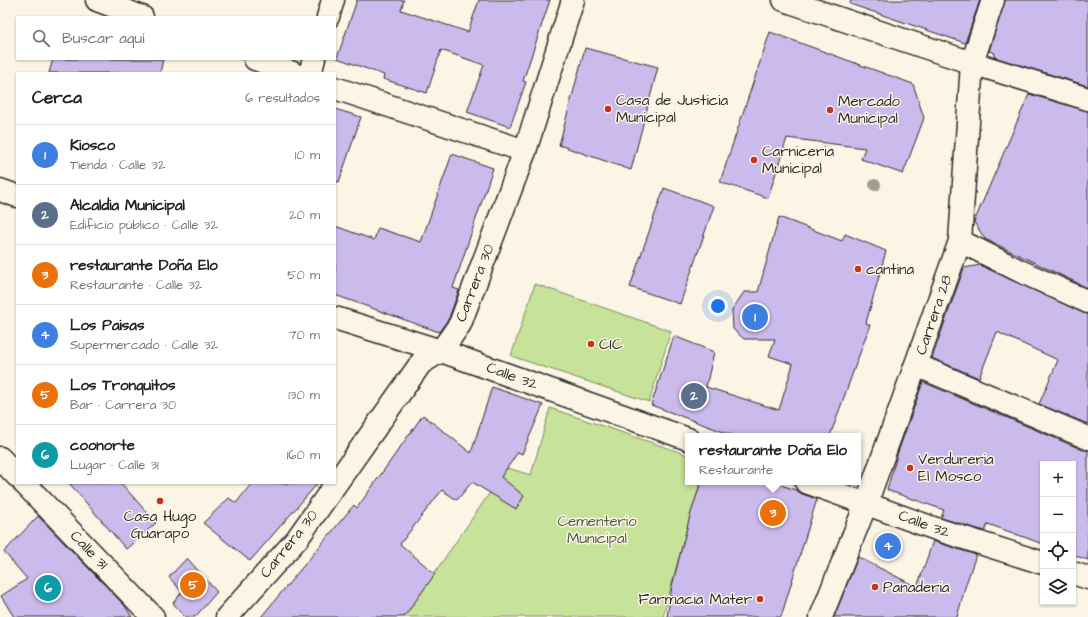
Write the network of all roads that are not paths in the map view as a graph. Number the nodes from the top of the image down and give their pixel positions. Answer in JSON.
{"nodes":[{"id":1,"x":333,"y":0,"type":"edge"},
{"id":2,"x":573,"y":0,"type":"edge"},
{"id":3,"x":786,"y":0,"type":"edge"},
{"id":4,"x":993,"y":0,"type":"edge"},
{"id":5,"x":109,"y":2,"type":"edge"},
{"id":6,"x":140,"y":16,"type":"edge"},
{"id":7,"x":328,"y":16,"type":"edge"},
{"id":8,"x":258,"y":60,"type":"edge"},
{"id":9,"x":314,"y":60,"type":"edge"},
{"id":10,"x":972,"y":63,"type":"junction"},
{"id":11,"x":290,"y":72,"type":"edge"},
{"id":12,"x":310,"y":72,"type":"edge"},
{"id":13,"x":336,"y":88,"type":"edge"},
{"id":14,"x":1088,"y":99,"type":"edge"},
{"id":15,"x":525,"y":151,"type":"junction"},
{"id":16,"x":0,"y":190,"type":"edge"},
{"id":17,"x":16,"y":196,"type":"edge"},
{"id":18,"x":960,"y":241,"type":"junction"},
{"id":19,"x":1088,"y":302,"type":"edge"},
{"id":20,"x":336,"y":318,"type":"edge"},
{"id":21,"x":441,"y":351,"type":"junction"},
{"id":22,"x":916,"y":365,"type":"junction"},
{"id":23,"x":685,"y":438,"type":"edge"},
{"id":24,"x":1088,"y":438,"type":"edge"},
{"id":25,"x":0,"y":458,"type":"edge"},
{"id":26,"x":16,"y":475,"type":"edge"},
{"id":27,"x":336,"y":482,"type":"edge"},
{"id":28,"x":25,"y":484,"type":"edge"},
{"id":29,"x":335,"y":484,"type":"edge"},
{"id":30,"x":814,"y":485,"type":"edge"},
{"id":31,"x":866,"y":504,"type":"junction"},
{"id":32,"x":1040,"y":562,"type":"edge"},
{"id":33,"x":1076,"y":574,"type":"edge"},
{"id":34,"x":1088,"y":578,"type":"edge"},
{"id":35,"x":153,"y":617,"type":"edge"},
{"id":36,"x":227,"y":617,"type":"edge"},
{"id":37,"x":822,"y":617,"type":"edge"}],
"edges":[{"from":1,"to":7,"type":"street"},
{"from":2,"to":15,"type":"street","name":"Carrera 30"},
{"from":3,"to":10,"type":"street"},
{"from":4,"to":10,"type":"street","name":"Carrera 28"},
{"from":5,"to":6,"type":"street"},
{"from":8,"to":11,"type":"street"},
{"from":9,"to":12,"type":"street"},
{"from":10,"to":14,"type":"street"},
{"from":10,"to":18,"type":"street","name":"Carrera 28"},
{"from":13,"to":15,"type":"street"},
{"from":15,"to":21,"type":"street","name":"Carrera 30"},
{"from":16,"to":17,"type":"street"},
{"from":18,"to":19,"type":"street"},
{"from":18,"to":22,"type":"street","name":"Carrera 28"},
{"from":20,"to":21,"type":"street","name":"Calle 32"},
{"from":21,"to":23,"type":"street","name":"Calle 32"},
{"from":21,"to":27,"type":"street","name":"Carrera 30"},
{"from":22,"to":24,"type":"street"},
{"from":22,"to":31,"type":"street","name":"Carrera 28"},
{"from":25,"to":26,"type":"street"},
{"from":28,"to":35,"type":"street","name":"Calle 31"},
{"from":29,"to":36,"type":"street","name":"Carrera 30"},
{"from":30,"to":31,"type":"street","name":"Calle 32"},
{"from":31,"to":32,"type":"street","name":"Calle 32"},
{"from":31,"to":37,"type":"street","name":"Carrera 28"},
{"from":33,"to":34,"type":"street"}]}
